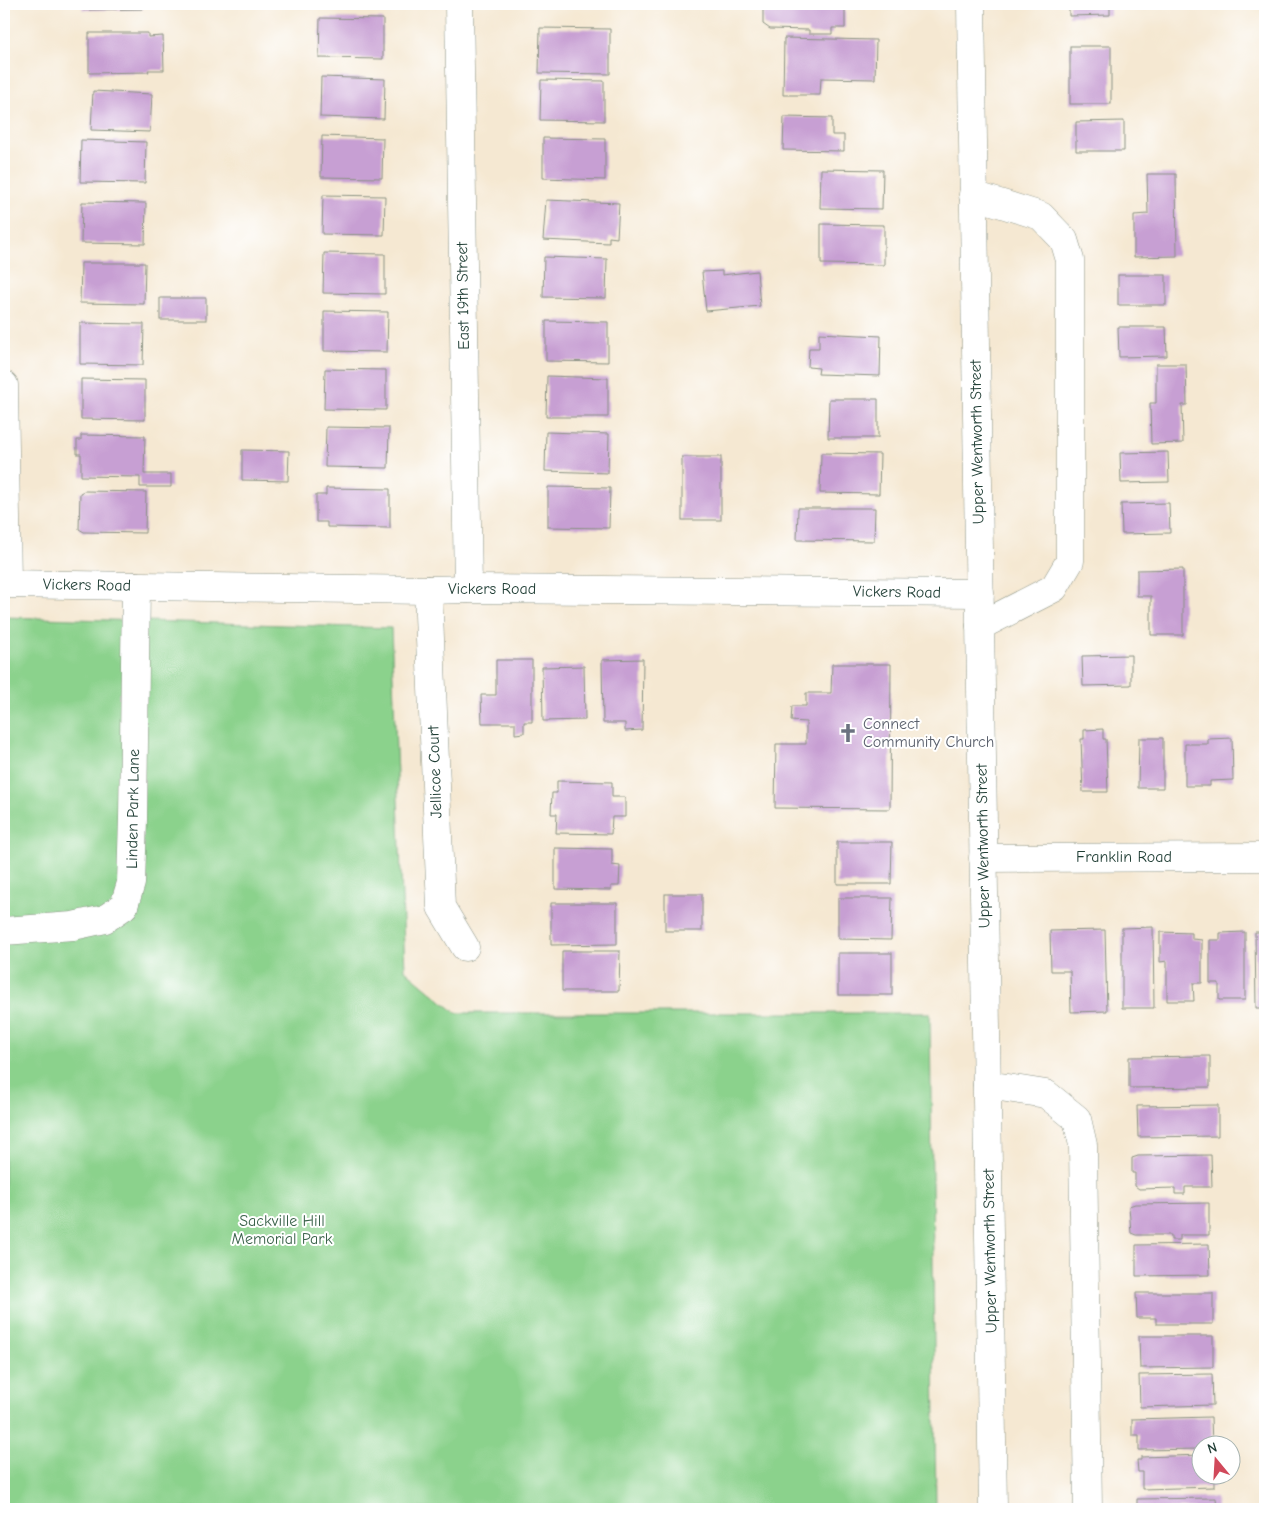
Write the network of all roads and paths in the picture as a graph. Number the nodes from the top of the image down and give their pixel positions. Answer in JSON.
{"nodes":[{"id":1,"x":459,"y":4,"type":"edge"},
{"id":2,"x":971,"y":4,"type":"edge"},
{"id":3,"x":973,"y":195,"type":"junction"},
{"id":4,"x":4,"y":385,"type":"edge"},
{"id":5,"x":5,"y":584,"type":"edge"},
{"id":6,"x":136,"y":586,"type":"junction"},
{"id":7,"x":468,"y":589,"type":"junction"},
{"id":8,"x":428,"y":590,"type":"junction"},
{"id":9,"x":980,"y":593,"type":"junction"},
{"id":10,"x":980,"y":626,"type":"junction"},
{"id":11,"x":1265,"y":857,"type":"edge"},
{"id":12,"x":983,"y":858,"type":"junction"},
{"id":13,"x":4,"y":931,"type":"edge"},
{"id":14,"x":465,"y":946,"type":"dead end"},
{"id":15,"x":987,"y":1085,"type":"junction"},
{"id":16,"x":993,"y":1509,"type":"edge"},
{"id":17,"x":1088,"y":1509,"type":"edge"}],
"edges":[{"from":1,"to":7,"type":"street","name":"East 19th Street"},
{"from":2,"to":3,"type":"street","name":"Upper Wentworth Street"},
{"from":3,"to":9,"type":"street","name":"Upper Wentworth Street"},
{"from":3,"to":10,"type":"street"},
{"from":4,"to":5,"type":"street"},
{"from":5,"to":6,"type":"street","name":"Vickers Road"},
{"from":6,"to":8,"type":"street","name":"Vickers Road"},
{"from":6,"to":13,"type":"street","name":"Linden Park Lane"},
{"from":7,"to":8,"type":"street","name":"Vickers Road"},
{"from":7,"to":9,"type":"street","name":"Vickers Road"},
{"from":8,"to":14,"type":"street","name":"Jellicoe Court"},
{"from":9,"to":10,"type":"street","name":"Upper Wentworth Street"},
{"from":10,"to":12,"type":"street","name":"Upper Wentworth Street"},
{"from":11,"to":12,"type":"street","name":"Franklin Road"},
{"from":12,"to":15,"type":"street","name":"Upper Wentworth Street"},
{"from":15,"to":16,"type":"street","name":"Upper Wentworth Street"},
{"from":15,"to":17,"type":"street"}]}
